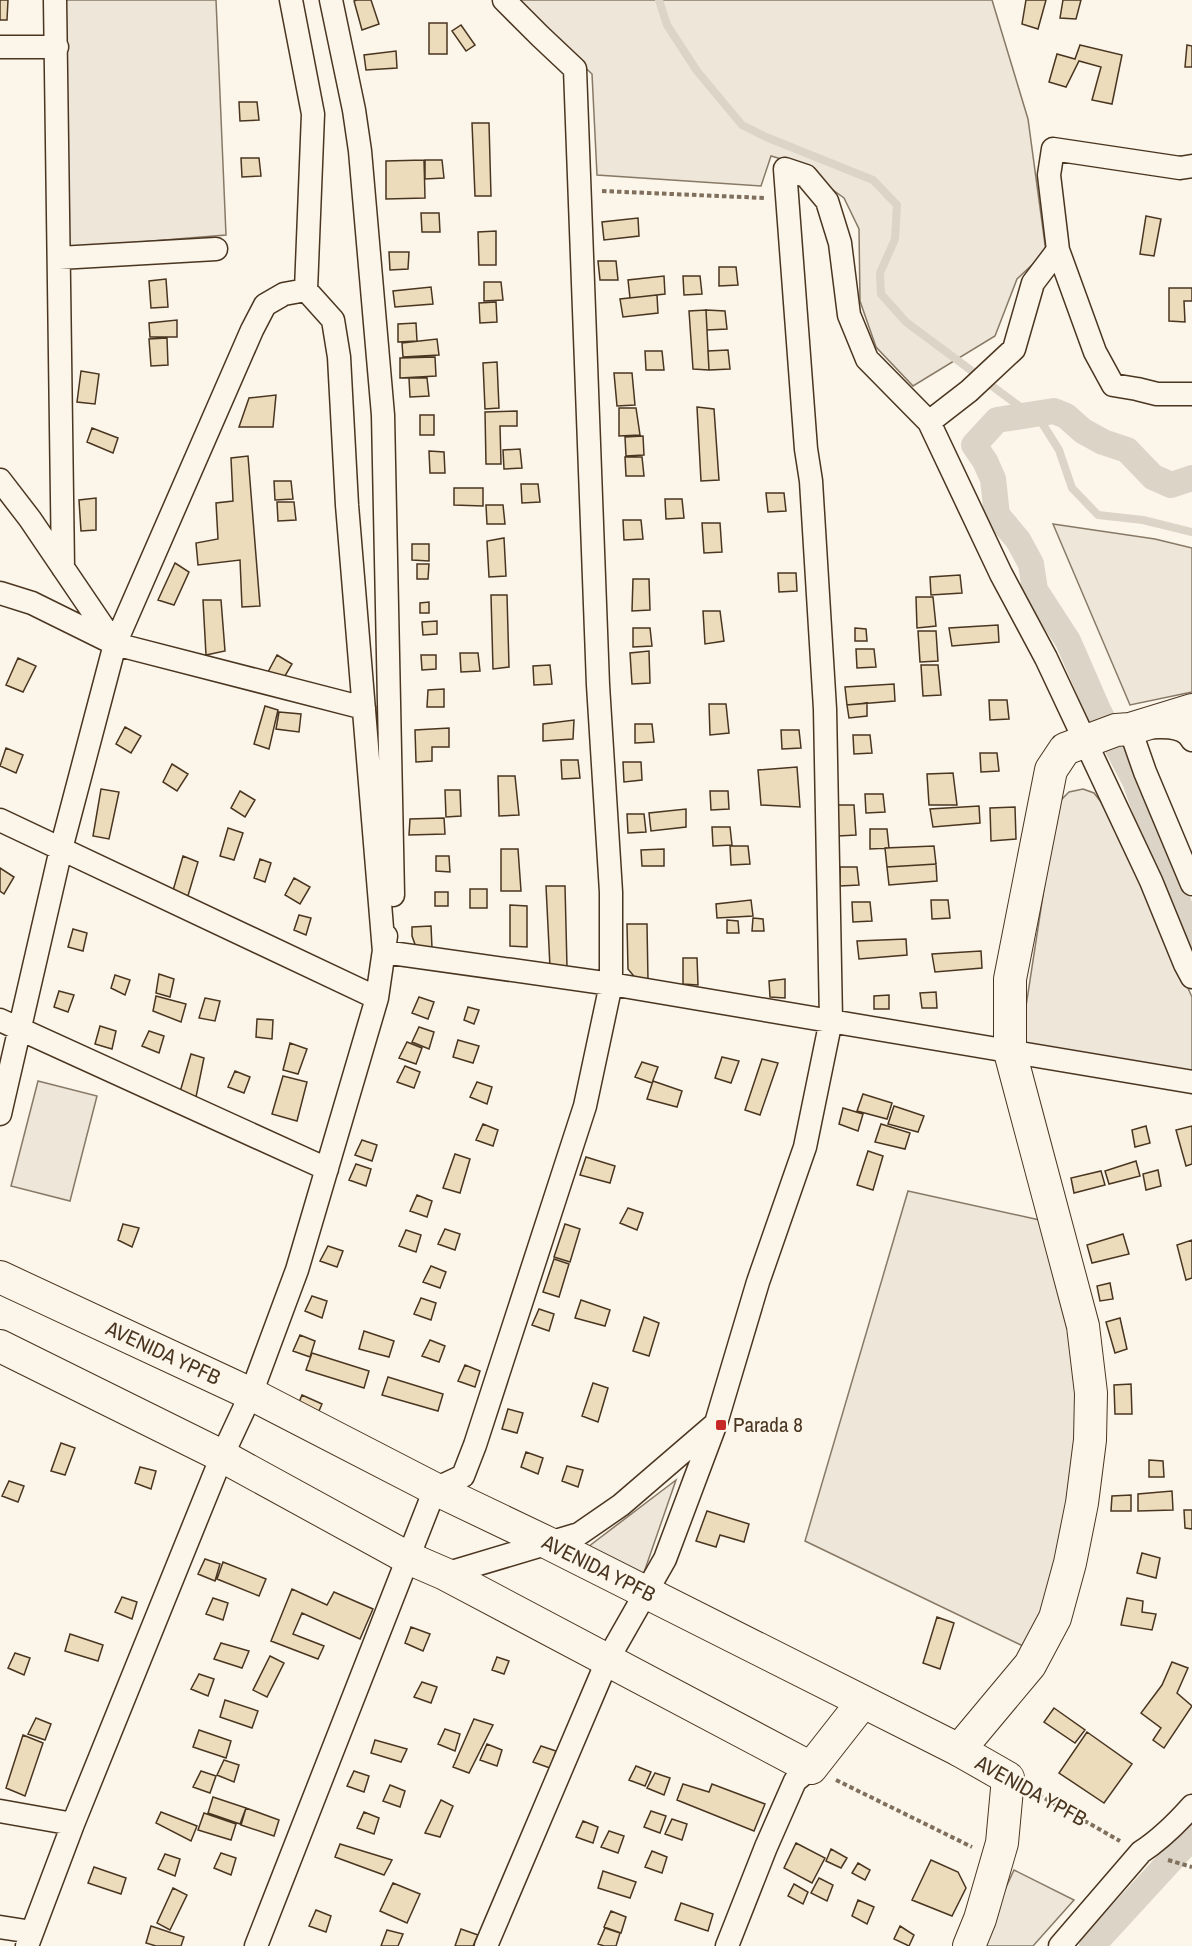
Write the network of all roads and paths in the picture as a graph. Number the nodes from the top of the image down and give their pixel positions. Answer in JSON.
{"nodes":[{"id":1,"x":55,"y":0,"type":"edge"},
{"id":2,"x":291,"y":0,"type":"edge"},
{"id":3,"x":331,"y":0,"type":"edge"},
{"id":4,"x":504,"y":0,"type":"edge"},
{"id":5,"x":0,"y":47,"type":"edge"},
{"id":6,"x":57,"y":47,"type":"junction"},
{"id":7,"x":1192,"y":166,"type":"edge"},
{"id":8,"x":580,"y":190,"type":"junction"},
{"id":9,"x":787,"y":199,"type":"junction"},
{"id":10,"x":216,"y":249,"type":"dead end"},
{"id":11,"x":1058,"y":250,"type":"junction"},
{"id":12,"x":59,"y":258,"type":"junction"},
{"id":13,"x":306,"y":290,"type":"junction"},
{"id":14,"x":1192,"y":394,"type":"edge"},
{"id":15,"x":929,"y":422,"type":"junction"},
{"id":16,"x":0,"y":480,"type":"edge"},
{"id":17,"x":63,"y":568,"type":"junction"},
{"id":18,"x":0,"y":593,"type":"edge"},
{"id":19,"x":115,"y":644,"type":"junction"},
{"id":20,"x":364,"y":708,"type":"junction"},
{"id":21,"x":1192,"y":710,"type":"edge"},
{"id":22,"x":1107,"y":734,"type":"junction"},
{"id":23,"x":1192,"y":740,"type":"edge"},
{"id":24,"x":0,"y":820,"type":"edge"},
{"id":25,"x":61,"y":849,"type":"junction"},
{"id":26,"x":1192,"y":884,"type":"edge"},
{"id":27,"x":384,"y":951,"type":"junction"},
{"id":28,"x":1192,"y":977,"type":"edge"},
{"id":29,"x":611,"y":984,"type":"junction"},
{"id":30,"x":377,"y":998,"type":"junction"},
{"id":31,"x":831,"y":1020,"type":"junction"},
{"id":32,"x":10,"y":1024,"type":"edge"},
{"id":33,"x":1010,"y":1052,"type":"junction"},
{"id":34,"x":1192,"y":1082,"type":"edge"},
{"id":35,"x":0,"y":1114,"type":"edge"},
{"id":36,"x":327,"y":1169,"type":"junction"},
{"id":37,"x":0,"y":1277,"type":"edge"},
{"id":38,"x":0,"y":1346,"type":"edge"},
{"id":39,"x":251,"y":1394,"type":"junction"},
{"id":40,"x":716,"y":1423,"type":"junction"},
{"id":41,"x":222,"y":1456,"type":"junction"},
{"id":42,"x":435,"y":1488,"type":"junction"},
{"id":43,"x":548,"y":1543,"type":"junction"},
{"id":44,"x":408,"y":1558,"type":"junction"},
{"id":45,"x":445,"y":1574,"type":"junction"},
{"id":46,"x":645,"y":1592,"type":"junction"},
{"id":47,"x":608,"y":1659,"type":"junction"},
{"id":48,"x":862,"y":1703,"type":"junction"},
{"id":49,"x":959,"y":1750,"type":"junction"},
{"id":50,"x":811,"y":1768,"type":"junction"},
{"id":51,"x":1008,"y":1778,"type":"junction"},
{"id":52,"x":1192,"y":1806,"type":"edge"},
{"id":53,"x":0,"y":1810,"type":"edge"},
{"id":54,"x":73,"y":1824,"type":"junction"},
{"id":55,"x":1141,"y":1852,"type":"junction"},
{"id":56,"x":998,"y":1860,"type":"junction"},
{"id":57,"x":1192,"y":1867,"type":"edge"},
{"id":58,"x":0,"y":1927,"type":"edge"},
{"id":59,"x":29,"y":1939,"type":"edge"},
{"id":60,"x":256,"y":1946,"type":"edge"},
{"id":61,"x":486,"y":1946,"type":"edge"},
{"id":62,"x":727,"y":1946,"type":"edge"},
{"id":63,"x":969,"y":1946,"type":"edge"},
{"id":64,"x":1060,"y":1946,"type":"edge"}],
"edges":[{"from":1,"to":6,"type":"street"},
{"from":2,"to":13,"type":"street"},
{"from":3,"to":27,"type":"street"},
{"from":4,"to":8,"type":"street"},
{"from":5,"to":6,"type":"street"},
{"from":6,"to":12,"type":"street"},
{"from":7,"to":11,"type":"street"},
{"from":8,"to":9,"type":"path"},
{"from":8,"to":29,"type":"street"},
{"from":9,"to":15,"type":"street"},
{"from":9,"to":31,"type":"street"},
{"from":10,"to":12,"type":"street"},
{"from":11,"to":14,"type":"street"},
{"from":11,"to":15,"type":"street"},
{"from":12,"to":17,"type":"street"},
{"from":13,"to":19,"type":"street"},
{"from":13,"to":20,"type":"street"},
{"from":15,"to":22,"type":"street"},
{"from":16,"to":17,"type":"street"},
{"from":17,"to":19,"type":"street"},
{"from":18,"to":19,"type":"street"},
{"from":19,"to":20,"type":"street"},
{"from":19,"to":25,"type":"street"},
{"from":20,"to":27,"type":"street"},
{"from":21,"to":22,"type":"street"},
{"from":22,"to":23,"type":"street"},
{"from":22,"to":26,"type":"street"},
{"from":22,"to":28,"type":"street"},
{"from":22,"to":33,"type":"street"},
{"from":24,"to":25,"type":"street"},
{"from":25,"to":30,"type":"street"},
{"from":25,"to":32,"type":"street"},
{"from":27,"to":29,"type":"street"},
{"from":27,"to":30,"type":"street"},
{"from":29,"to":31,"type":"street"},
{"from":29,"to":42,"type":"street"},
{"from":30,"to":36,"type":"street"},
{"from":31,"to":33,"type":"street"},
{"from":31,"to":40,"type":"street"},
{"from":32,"to":35,"type":"street"},
{"from":32,"to":36,"type":"street"},
{"from":33,"to":34,"type":"street"},
{"from":33,"to":49,"type":"street"},
{"from":36,"to":39,"type":"street"},
{"from":37,"to":39,"type":"street","name":"AVENIDA YPFB"},
{"from":38,"to":41,"type":"street"},
{"from":39,"to":41,"type":"street"},
{"from":39,"to":42,"type":"street","name":"AVENIDA YPFB"},
{"from":40,"to":43,"type":"street"},
{"from":40,"to":46,"type":"street"},
{"from":41,"to":44,"type":"street"},
{"from":41,"to":54,"type":"street"},
{"from":42,"to":43,"type":"street","name":"AVENIDA YPFB"},
{"from":42,"to":44,"type":"street"},
{"from":43,"to":45,"type":"street"},
{"from":43,"to":46,"type":"street","name":"AVENIDA YPFB"},
{"from":44,"to":45,"type":"street"},
{"from":44,"to":60,"type":"street"},
{"from":45,"to":47,"type":"street"},
{"from":46,"to":47,"type":"street"},
{"from":46,"to":48,"type":"street","name":"AVENIDA YPFB"},
{"from":47,"to":50,"type":"street"},
{"from":47,"to":61,"type":"street"},
{"from":48,"to":49,"type":"street","name":"AVENIDA YPFB"},
{"from":48,"to":50,"type":"street"},
{"from":49,"to":51,"type":"street","name":"AVENIDA YPFB"},
{"from":50,"to":56,"type":"path"},
{"from":50,"to":62,"type":"street"},
{"from":51,"to":55,"type":"path","name":"AVENIDA YPFB"},
{"from":51,"to":56,"type":"street"},
{"from":52,"to":55,"type":"street"},
{"from":53,"to":54,"type":"street"},
{"from":54,"to":59,"type":"street"},
{"from":55,"to":57,"type":"path","name":"AVENIDA YPFB"},
{"from":55,"to":64,"type":"street"},
{"from":56,"to":63,"type":"street"},
{"from":58,"to":59,"type":"street"}]}
